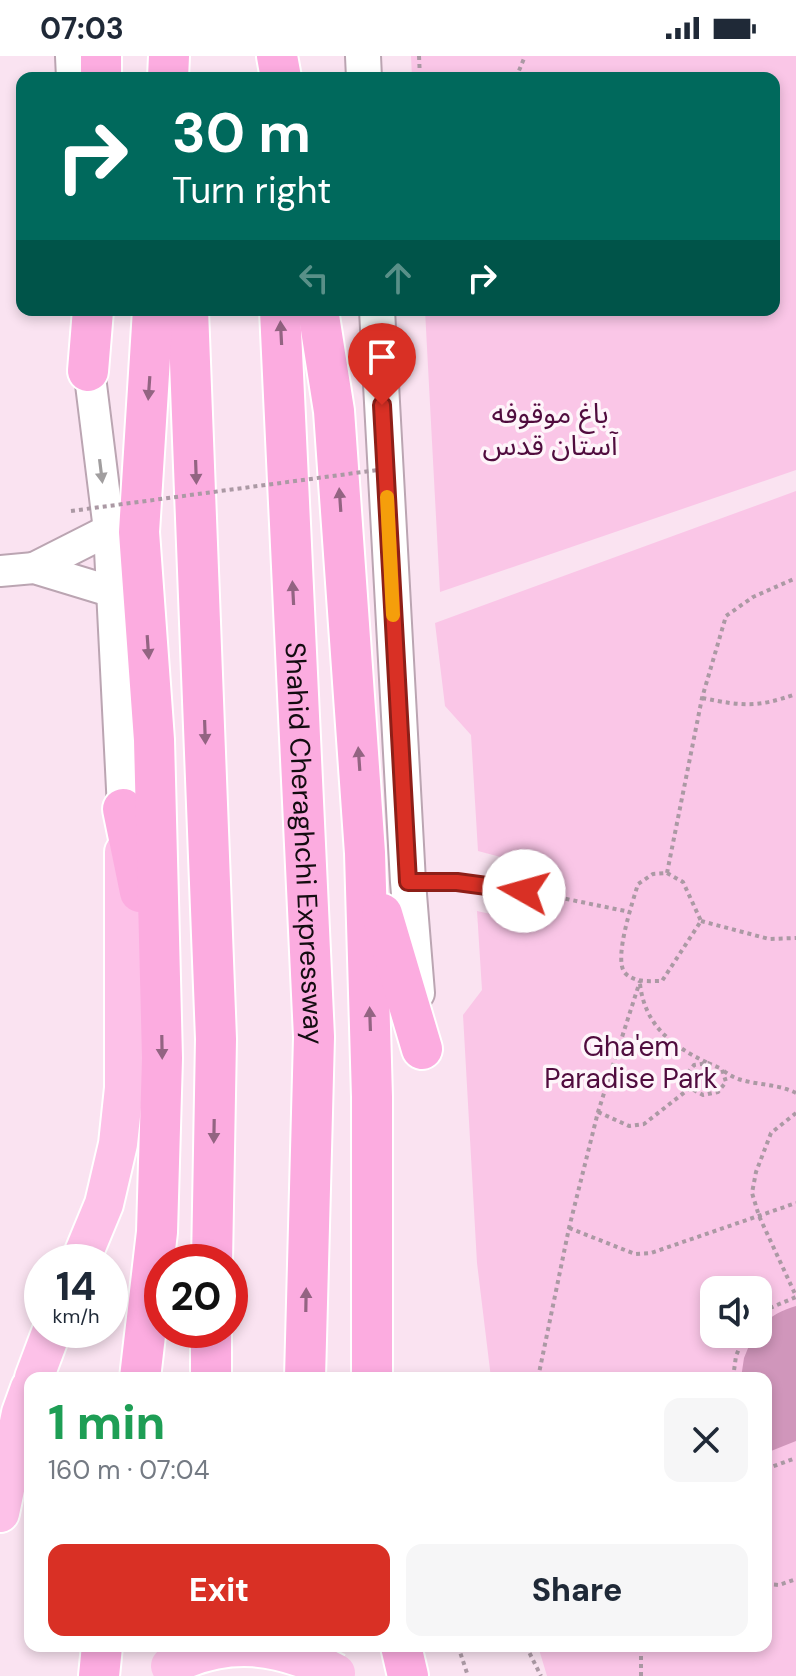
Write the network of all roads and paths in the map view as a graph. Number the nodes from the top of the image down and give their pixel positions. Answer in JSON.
{"nodes":[{"id":1,"x":84,"y":316,"type":"edge"},
{"id":2,"x":93,"y":316,"type":"edge"},
{"id":3,"x":153,"y":316,"type":"edge"},
{"id":4,"x":188,"y":316,"type":"edge"},
{"id":5,"x":280,"y":316,"type":"edge"},
{"id":6,"x":319,"y":316,"type":"edge"},
{"id":7,"x":377,"y":316,"type":"edge"},
{"id":8,"x":88,"y":371,"type":"junction"},
{"id":9,"x":385,"y":469,"type":"junction"},
{"id":10,"x":71,"y":511,"type":"dead end"},
{"id":11,"x":109,"y":530,"type":"junction"},
{"id":12,"x":34,"y":568,"type":"junction"},
{"id":13,"x":0,"y":571,"type":"edge"},
{"id":14,"x":796,"y":578,"type":"edge"},
{"id":15,"x":113,"y":592,"type":"junction"},
{"id":16,"x":796,"y":694,"type":"edge"},
{"id":17,"x":702,"y":698,"type":"junction"},
{"id":18,"x":123,"y":809,"type":"junction"},
{"id":19,"x":365,"y":853,"type":"junction"},
{"id":20,"x":667,"y":873,"type":"junction"},
{"id":21,"x":408,"y":890,"type":"junction"},
{"id":22,"x":524,"y":891,"type":"joint"},
{"id":23,"x":630,"y":912,"type":"junction"},
{"id":24,"x":701,"y":921,"type":"junction"},
{"id":25,"x":796,"y":938,"type":"edge"},
{"id":26,"x":640,"y":981,"type":"junction"},
{"id":27,"x":161,"y":993,"type":"junction"},
{"id":28,"x":422,"y":1049,"type":"joint"},
{"id":29,"x":708,"y":1063,"type":"junction"},
{"id":30,"x":722,"y":1069,"type":"junction"},
{"id":31,"x":690,"y":1088,"type":"junction"},
{"id":32,"x":796,"y":1093,"type":"edge"},
{"id":33,"x":598,"y":1112,"type":"junction"},
{"id":34,"x":796,"y":1113,"type":"edge"},
{"id":35,"x":796,"y":1203,"type":"edge"},
{"id":36,"x":759,"y":1216,"type":"junction"},
{"id":37,"x":569,"y":1228,"type":"junction"},
{"id":38,"x":87,"y":1244,"type":"edge"},
{"id":39,"x":212,"y":1244,"type":"edge"},
{"id":40,"x":796,"y":1297,"type":"edge"},
{"id":41,"x":772,"y":1307,"type":"edge"},
{"id":42,"x":45,"y":1348,"type":"edge"},
{"id":43,"x":211,"y":1348,"type":"edge"},
{"id":44,"x":739,"y":1348,"type":"edge"},
{"id":45,"x":36,"y":1372,"type":"edge"},
{"id":46,"x":141,"y":1372,"type":"edge"},
{"id":47,"x":211,"y":1372,"type":"edge"},
{"id":48,"x":305,"y":1372,"type":"edge"},
{"id":49,"x":372,"y":1372,"type":"edge"},
{"id":50,"x":539,"y":1372,"type":"edge"},
{"id":51,"x":734,"y":1372,"type":"edge"},
{"id":52,"x":24,"y":1405,"type":"edge"},
{"id":53,"x":796,"y":1458,"type":"edge"},
{"id":54,"x":772,"y":1467,"type":"edge"},
{"id":55,"x":0,"y":1513,"type":"edge"},
{"id":56,"x":796,"y":1579,"type":"edge"},
{"id":57,"x":772,"y":1584,"type":"edge"},
{"id":58,"x":101,"y":1652,"type":"edge"},
{"id":59,"x":201,"y":1652,"type":"edge"},
{"id":60,"x":211,"y":1652,"type":"edge"},
{"id":61,"x":288,"y":1652,"type":"edge"},
{"id":62,"x":312,"y":1652,"type":"edge"},
{"id":63,"x":402,"y":1652,"type":"edge"},
{"id":64,"x":460,"y":1652,"type":"edge"},
{"id":65,"x":529,"y":1652,"type":"edge"},
{"id":66,"x":641,"y":1652,"type":"edge"},
{"id":67,"x":165,"y":1671,"type":"edge"},
{"id":68,"x":328,"y":1675,"type":"edge"},
{"id":69,"x":99,"y":1676,"type":"edge"},
{"id":70,"x":212,"y":1676,"type":"edge"},
{"id":71,"x":408,"y":1676,"type":"edge"},
{"id":72,"x":468,"y":1676,"type":"edge"},
{"id":73,"x":541,"y":1676,"type":"edge"},
{"id":74,"x":641,"y":1676,"type":"edge"}],
"edges":[{"from":1,"to":8,"type":"street"},
{"from":2,"to":8,"type":"highway"},
{"from":3,"to":27,"type":"highway","one_way":true},
{"from":4,"to":39,"type":"highway","one_way":true},
{"from":48,"to":5,"type":"highway","name":"Shahid Cheraghchi Expressway","one_way":true},
{"from":19,"to":6,"type":"highway","one_way":true},
{"from":7,"to":9,"type":"main road"},
{"from":8,"to":11,"type":"street","one_way":true},
{"from":9,"to":10,"type":"path","bridge":true},
{"from":9,"to":21,"type":"main road"},
{"from":11,"to":12,"type":"street"},
{"from":11,"to":15,"type":"street"},
{"from":12,"to":13,"type":"street"},
{"from":12,"to":15,"type":"street"},
{"from":14,"to":17,"type":"path"},
{"from":15,"to":18,"type":"street"},
{"from":16,"to":17,"type":"path"},
{"from":17,"to":20,"type":"path"},
{"from":18,"to":27,"type":"highway"},
{"from":18,"to":38,"type":"main road"},
{"from":19,"to":28,"type":"highway"},
{"from":49,"to":19,"type":"highway","one_way":true},
{"from":20,"to":23,"type":"path"},
{"from":20,"to":24,"type":"path"},
{"from":21,"to":22,"type":"lane"},
{"from":21,"to":28,"type":"main road"},
{"from":22,"to":23,"type":"path"},
{"from":23,"to":26,"type":"path"},
{"from":24,"to":25,"type":"path"},
{"from":24,"to":26,"type":"path"},
{"from":26,"to":29,"type":"path"},
{"from":26,"to":33,"type":"path"},
{"from":27,"to":46,"type":"highway","one_way":true},
{"from":29,"to":30,"type":"path"},
{"from":29,"to":31,"type":"path"},
{"from":30,"to":31,"type":"path"},
{"from":30,"to":32,"type":"path"},
{"from":31,"to":33,"type":"path"},
{"from":33,"to":37,"type":"path"},
{"from":34,"to":36,"type":"path"},
{"from":35,"to":36,"type":"path"},
{"from":36,"to":37,"type":"path"},
{"from":36,"to":40,"type":"path"},
{"from":37,"to":50,"type":"path"},
{"from":40,"to":41,"type":"path"},
{"from":42,"to":45,"type":"main road"},
{"from":43,"to":47,"type":"highway"},
{"from":44,"to":51,"type":"path"},
{"from":52,"to":55,"type":"main road"},
{"from":53,"to":54,"type":"path"},
{"from":56,"to":57,"type":"path"},
{"from":58,"to":69,"type":"highway"},
{"from":59,"to":67,"type":"main road","bridge":true},
{"from":60,"to":70,"type":"highway"},
{"from":61,"to":68,"type":"main road","bridge":true},
{"from":62,"to":68,"type":"highway"},
{"from":63,"to":71,"type":"highway"},
{"from":64,"to":72,"type":"path"},
{"from":65,"to":73,"type":"path"},
{"from":66,"to":74,"type":"path"}]}
